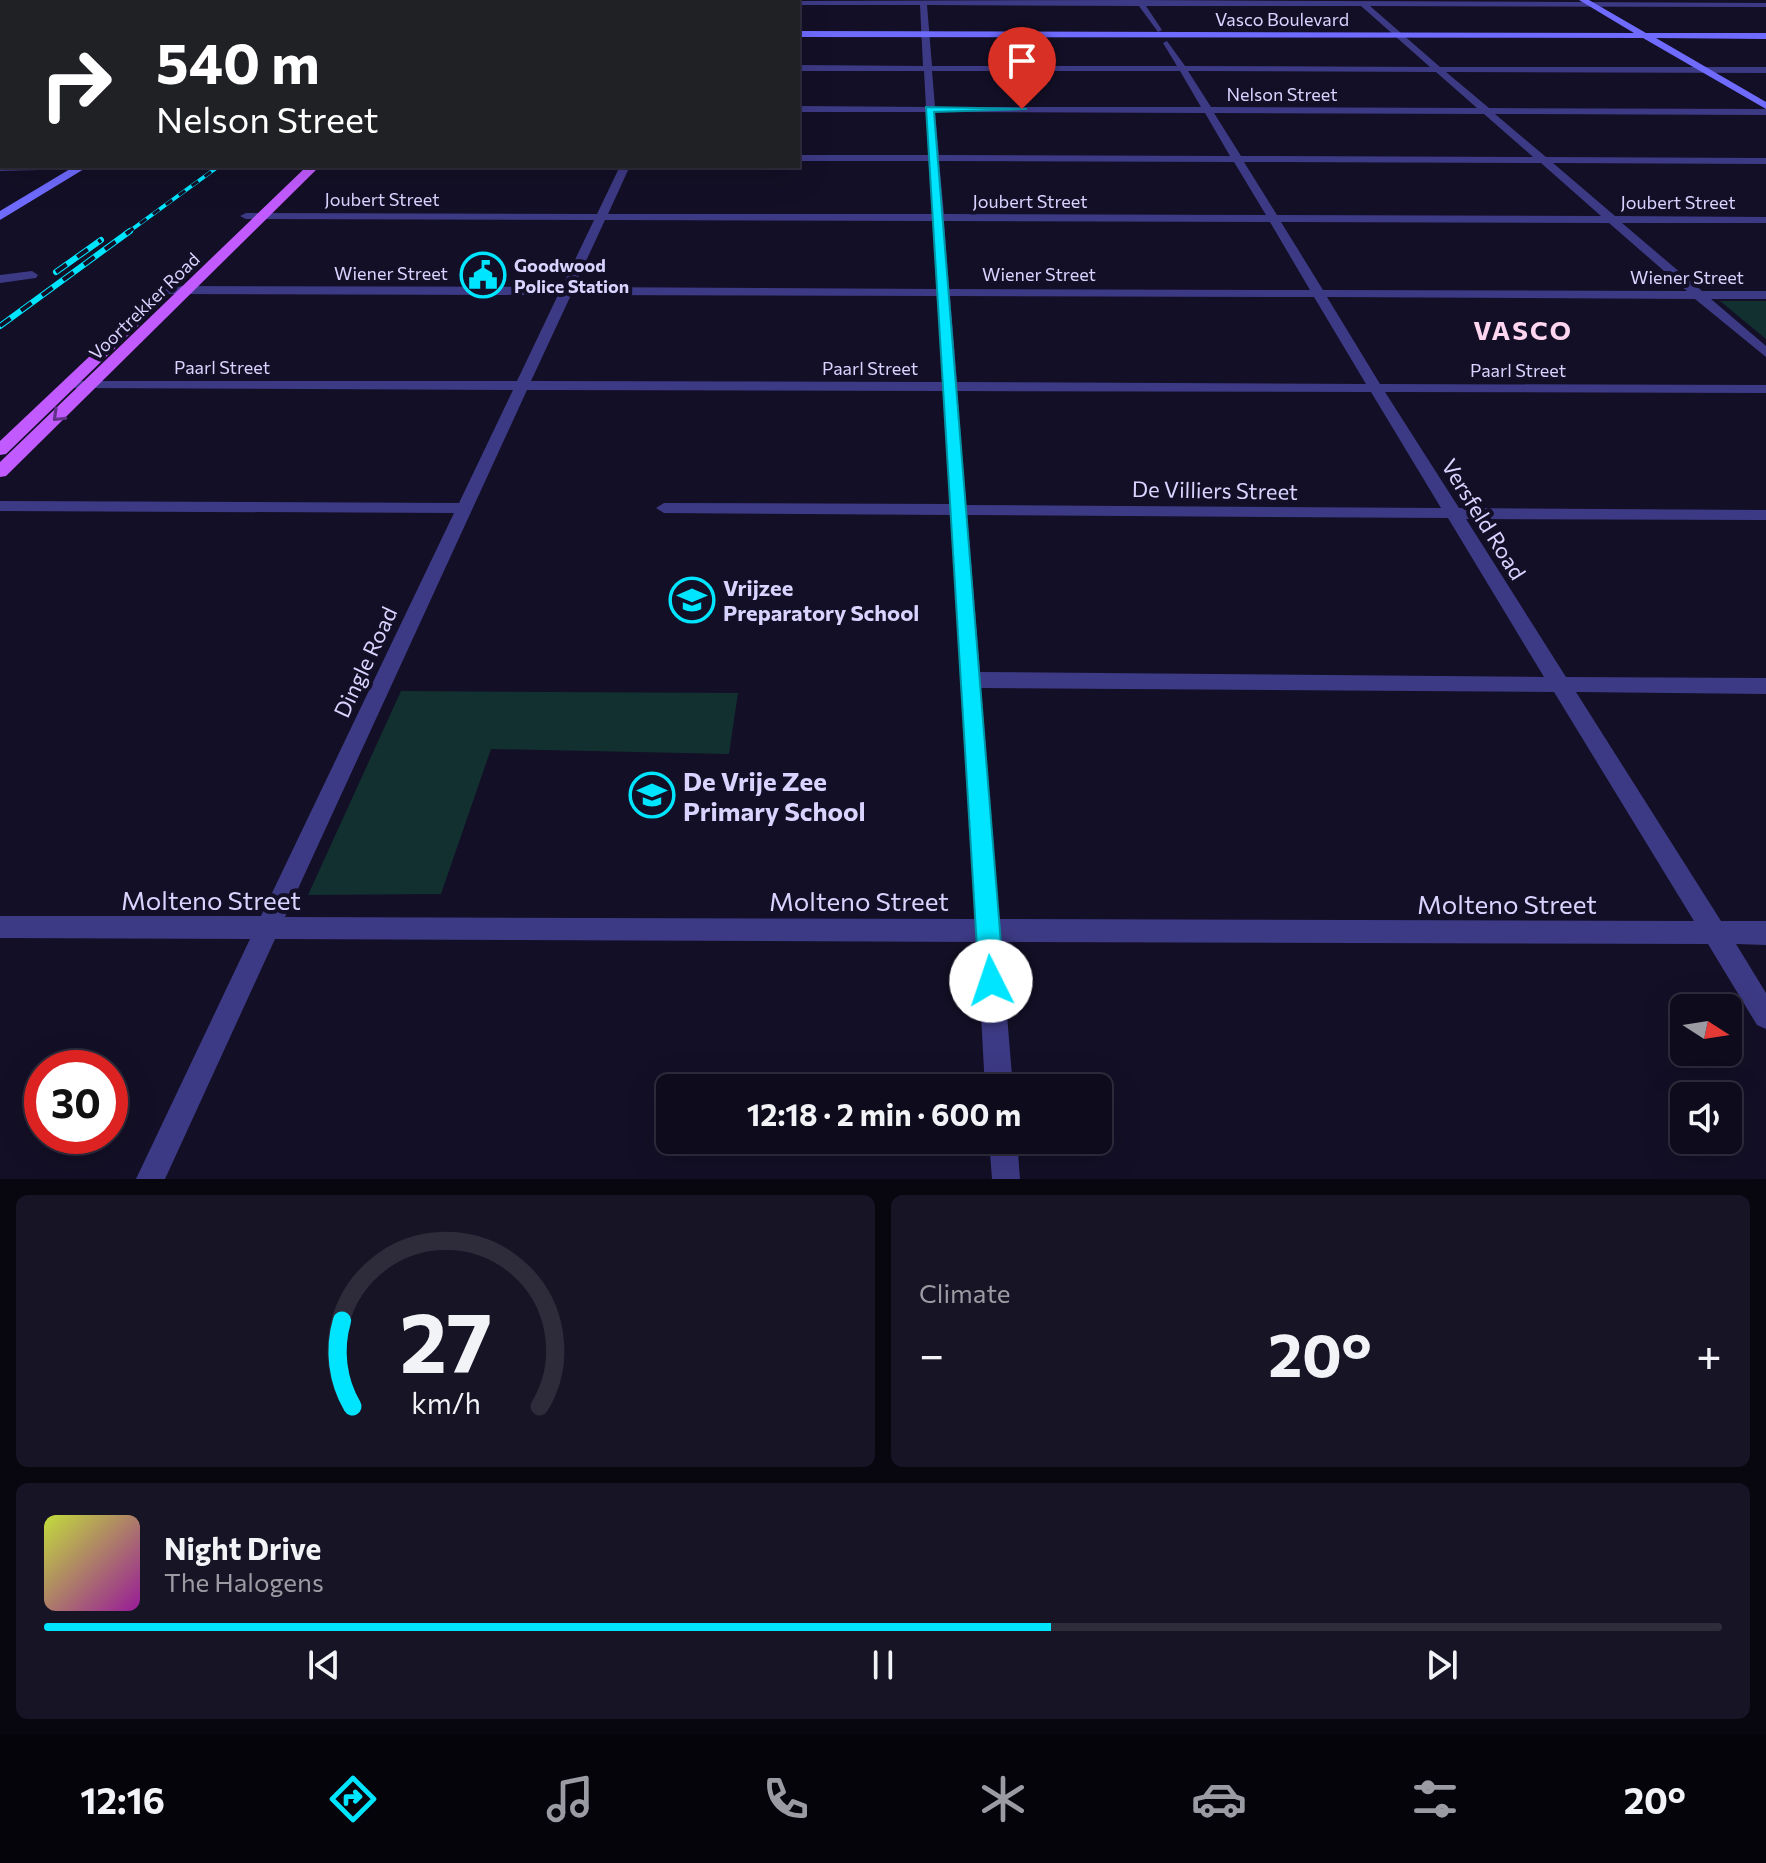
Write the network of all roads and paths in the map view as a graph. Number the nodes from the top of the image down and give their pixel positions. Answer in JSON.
{"nodes":[{"id":1,"x":923,"y":2,"type":"edge"},
{"id":2,"x":1140,"y":2,"type":"edge"},
{"id":3,"x":1360,"y":2,"type":"edge"},
{"id":4,"x":1587,"y":2,"type":"edge"},
{"id":5,"x":800,"y":3,"type":"edge"},
{"id":6,"x":1766,"y":5,"type":"edge"},
{"id":7,"x":800,"y":36,"type":"edge"},
{"id":8,"x":926,"y":36,"type":"junction"},
{"id":9,"x":1401,"y":37,"type":"junction"},
{"id":10,"x":1648,"y":38,"type":"junction"},
{"id":11,"x":1766,"y":38,"type":"edge"},
{"id":12,"x":800,"y":68,"type":"edge"},
{"id":13,"x":928,"y":68,"type":"junction"},
{"id":14,"x":1183,"y":69,"type":"junction"},
{"id":15,"x":1439,"y":70,"type":"junction"},
{"id":16,"x":1704,"y":70,"type":"junction"},
{"id":17,"x":1766,"y":70,"type":"edge"},
{"id":18,"x":800,"y":109,"type":"edge"},
{"id":19,"x":929,"y":109,"type":"junction"},
{"id":20,"x":1766,"y":109,"type":"edge"},
{"id":21,"x":1208,"y":110,"type":"junction"},
{"id":22,"x":1486,"y":111,"type":"junction"},
{"id":23,"x":800,"y":158,"type":"edge"},
{"id":24,"x":933,"y":159,"type":"junction"},
{"id":25,"x":1237,"y":160,"type":"junction"},
{"id":26,"x":1542,"y":160,"type":"junction"},
{"id":27,"x":1766,"y":161,"type":"edge"},
{"id":28,"x":79,"y":168,"type":"edge"},
{"id":29,"x":297,"y":168,"type":"edge"},
{"id":30,"x":312,"y":168,"type":"edge"},
{"id":31,"x":624,"y":168,"type":"edge"},
{"id":32,"x":0,"y":216,"type":"edge"},
{"id":33,"x":254,"y":216,"type":"junction"},
{"id":34,"x":601,"y":217,"type":"junction"},
{"id":35,"x":938,"y":218,"type":"junction"},
{"id":36,"x":1274,"y":220,"type":"junction"},
{"id":37,"x":1611,"y":220,"type":"junction"},
{"id":38,"x":1766,"y":220,"type":"edge"},
{"id":39,"x":32,"y":275,"type":"dead end"},
{"id":40,"x":0,"y":279,"type":"edge"},
{"id":41,"x":168,"y":290,"type":"junction"},
{"id":42,"x":187,"y":290,"type":"junction"},
{"id":43,"x":566,"y":291,"type":"junction"},
{"id":44,"x":942,"y":292,"type":"junction"},
{"id":45,"x":1320,"y":293,"type":"junction"},
{"id":46,"x":1697,"y":295,"type":"junction"},
{"id":47,"x":1766,"y":295,"type":"edge"},
{"id":48,"x":1766,"y":353,"type":"edge"},
{"id":49,"x":70,"y":384,"type":"junction"},
{"id":50,"x":90,"y":384,"type":"junction"},
{"id":51,"x":522,"y":385,"type":"junction"},
{"id":52,"x":950,"y":386,"type":"junction"},
{"id":53,"x":1375,"y":387,"type":"junction"},
{"id":54,"x":1766,"y":389,"type":"edge"},
{"id":55,"x":0,"y":450,"type":"edge"},
{"id":56,"x":0,"y":472,"type":"edge"},
{"id":57,"x":0,"y":506,"type":"edge"},
{"id":58,"x":464,"y":508,"type":"junction"},
{"id":59,"x":664,"y":508,"type":"dead end"},
{"id":60,"x":958,"y":510,"type":"junction"},
{"id":61,"x":1457,"y":515,"type":"junction"},
{"id":62,"x":1766,"y":515,"type":"edge"},
{"id":63,"x":970,"y":680,"type":"junction"},
{"id":64,"x":1560,"y":685,"type":"junction"},
{"id":65,"x":1766,"y":686,"type":"edge"},
{"id":66,"x":0,"y":927,"type":"edge"},
{"id":67,"x":268,"y":927,"type":"junction"},
{"id":68,"x":988,"y":928,"type":"junction"},
{"id":69,"x":1715,"y":933,"type":"junction"},
{"id":70,"x":1766,"y":933,"type":"edge"},
{"id":71,"x":1766,"y":1016,"type":"edge"},
{"id":72,"x":998,"y":1074,"type":"edge"},
{"id":73,"x":1004,"y":1154,"type":"edge"},
{"id":74,"x":150,"y":1179,"type":"edge"},
{"id":75,"x":1006,"y":1179,"type":"edge"}],
"edges":[{"from":1,"to":2,"type":"street"},
{"from":1,"to":5,"type":"street"},
{"from":1,"to":8,"type":"street"},
{"from":2,"to":3,"type":"street"},
{"from":2,"to":14,"type":"street","name":"Versfeld Road"},
{"from":3,"to":4,"type":"street"},
{"from":3,"to":9,"type":"street"},
{"from":4,"to":6,"type":"street"},
{"from":4,"to":10,"type":"main road"},
{"from":7,"to":8,"type":"main road","name":"Vasco Boulevard"},
{"from":8,"to":9,"type":"main road","name":"Vasco Boulevard"},
{"from":8,"to":13,"type":"street"},
{"from":9,"to":10,"type":"main road","name":"Vasco Boulevard"},
{"from":9,"to":15,"type":"street"},
{"from":10,"to":11,"type":"main road","name":"Vasco Boulevard"},
{"from":10,"to":16,"type":"main road"},
{"from":12,"to":13,"type":"street"},
{"from":13,"to":14,"type":"street"},
{"from":13,"to":19,"type":"street"},
{"from":14,"to":15,"type":"street"},
{"from":14,"to":21,"type":"street","name":"Versfeld Road"},
{"from":15,"to":16,"type":"street"},
{"from":15,"to":22,"type":"street"},
{"from":16,"to":17,"type":"street"},
{"from":16,"to":20,"type":"main road"},
{"from":18,"to":19,"type":"street","name":"Nelson Street"},
{"from":19,"to":21,"type":"street","name":"Nelson Street"},
{"from":19,"to":24,"type":"street"},
{"from":20,"to":22,"type":"street","name":"Nelson Street"},
{"from":21,"to":22,"type":"street","name":"Nelson Street"},
{"from":21,"to":25,"type":"street","name":"Versfeld Road"},
{"from":22,"to":26,"type":"street"},
{"from":23,"to":24,"type":"street"},
{"from":24,"to":25,"type":"street"},
{"from":24,"to":35,"type":"street"},
{"from":25,"to":26,"type":"street"},
{"from":25,"to":36,"type":"street","name":"Versfeld Road"},
{"from":26,"to":27,"type":"street"},
{"from":26,"to":37,"type":"street"},
{"from":28,"to":32,"type":"main road"},
{"from":29,"to":33,"type":"main road","name":"Voortrekker Road"},
{"from":30,"to":33,"type":"main road","name":"Voortrekker Road"},
{"from":31,"to":34,"type":"street","name":"Dingle Road"},
{"from":33,"to":34,"type":"street","name":"Joubert Street"},
{"from":33,"to":41,"type":"main road","name":"Voortrekker Road"},
{"from":33,"to":42,"type":"main road","name":"Voortrekker Road"},
{"from":34,"to":35,"type":"street","name":"Joubert Street"},
{"from":34,"to":43,"type":"street","name":"Dingle Road"},
{"from":35,"to":36,"type":"street","name":"Joubert Street"},
{"from":35,"to":44,"type":"street"},
{"from":36,"to":37,"type":"street","name":"Joubert Street"},
{"from":36,"to":45,"type":"street","name":"Versfeld Road"},
{"from":37,"to":38,"type":"street","name":"Joubert Street"},
{"from":37,"to":46,"type":"street"},
{"from":39,"to":40,"type":"street"},
{"from":41,"to":42,"type":"street","name":"Wiener Street"},
{"from":41,"to":49,"type":"main road","name":"Voortrekker Road"},
{"from":42,"to":43,"type":"street","name":"Wiener Street"},
{"from":42,"to":50,"type":"main road","name":"Voortrekker Road"},
{"from":43,"to":44,"type":"street","name":"Wiener Street"},
{"from":43,"to":51,"type":"street","name":"Dingle Road"},
{"from":44,"to":45,"type":"street","name":"Wiener Street"},
{"from":44,"to":52,"type":"street"},
{"from":45,"to":46,"type":"street","name":"Wiener Street"},
{"from":45,"to":53,"type":"street","name":"Versfeld Road"},
{"from":46,"to":47,"type":"street","name":"Wiener Street"},
{"from":46,"to":48,"type":"street"},
{"from":49,"to":50,"type":"street","name":"Paarl Street"},
{"from":49,"to":55,"type":"main road","name":"Voortrekker Road"},
{"from":50,"to":51,"type":"street","name":"Paarl Street"},
{"from":50,"to":56,"type":"main road","name":"Voortrekker Road","one_way":true},
{"from":51,"to":52,"type":"street","name":"Paarl Street"},
{"from":51,"to":58,"type":"street","name":"Dingle Road"},
{"from":52,"to":53,"type":"street","name":"Paarl Street"},
{"from":52,"to":60,"type":"street"},
{"from":53,"to":54,"type":"street","name":"Paarl Street"},
{"from":53,"to":61,"type":"street","name":"Versfeld Road"},
{"from":57,"to":58,"type":"street"},
{"from":58,"to":67,"type":"street","name":"Dingle Road"},
{"from":59,"to":60,"type":"street","name":"De Villiers Street"},
{"from":60,"to":61,"type":"street","name":"De Villiers Street"},
{"from":60,"to":63,"type":"street"},
{"from":61,"to":62,"type":"street","name":"De Villiers Street"},
{"from":61,"to":64,"type":"street","name":"Versfeld Road"},
{"from":63,"to":64,"type":"street"},
{"from":63,"to":68,"type":"street"},
{"from":64,"to":65,"type":"street"},
{"from":64,"to":69,"type":"street","name":"Versfeld Road"},
{"from":66,"to":67,"type":"street","name":"Molteno Street"},
{"from":67,"to":68,"type":"street","name":"Molteno Street"},
{"from":67,"to":74,"type":"street","name":"Dingle Road"},
{"from":68,"to":69,"type":"street","name":"Molteno Street"},
{"from":68,"to":72,"type":"street"},
{"from":69,"to":70,"type":"street","name":"Molteno Street"},
{"from":69,"to":71,"type":"street","name":"Versfeld Road"},
{"from":73,"to":75,"type":"street"}]}
